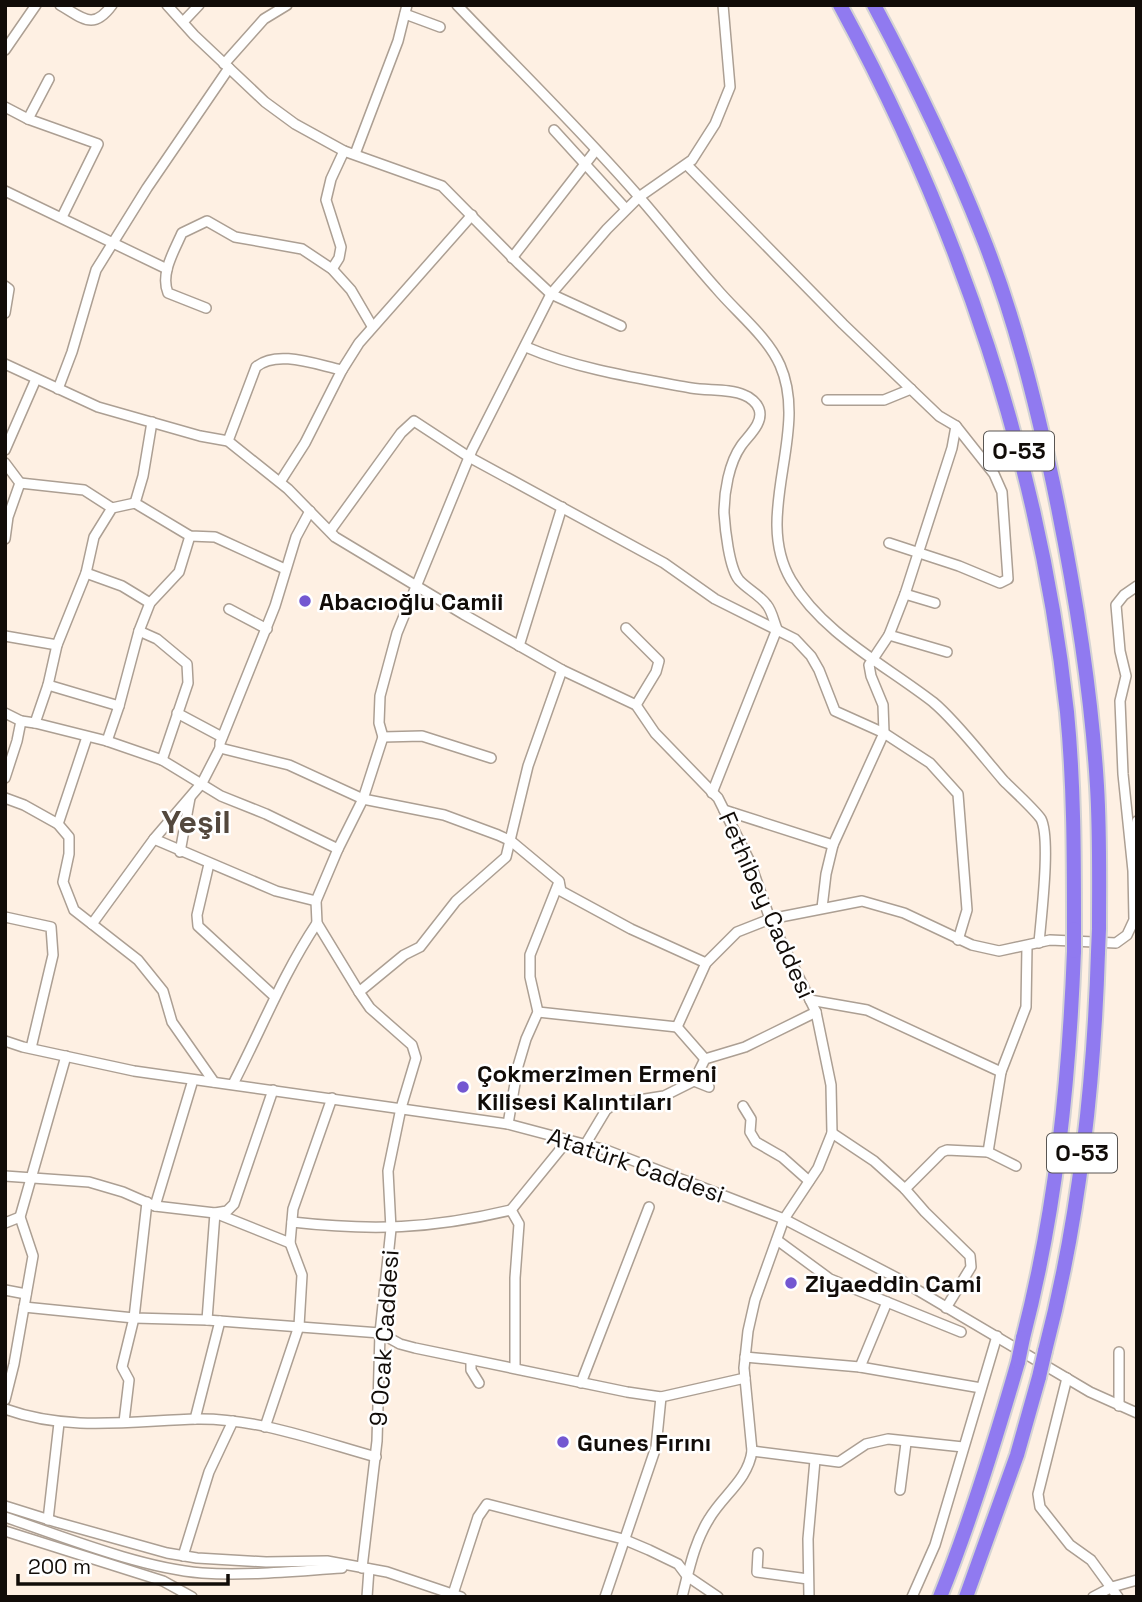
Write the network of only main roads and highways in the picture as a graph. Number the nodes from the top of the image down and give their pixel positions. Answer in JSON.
{"nodes":[{"id":1,"x":840,"y":5,"type":"edge"},
{"id":2,"x":874,"y":5,"type":"edge"},
{"id":3,"x":940,"y":1597,"type":"edge"},
{"id":4,"x":966,"y":1597,"type":"edge"}],
"edges":[{"from":1,"to":3,"type":"highway","number":"O-53","bridge":true},
{"from":2,"to":4,"type":"highway","number":"O-53","bridge":true}]}
